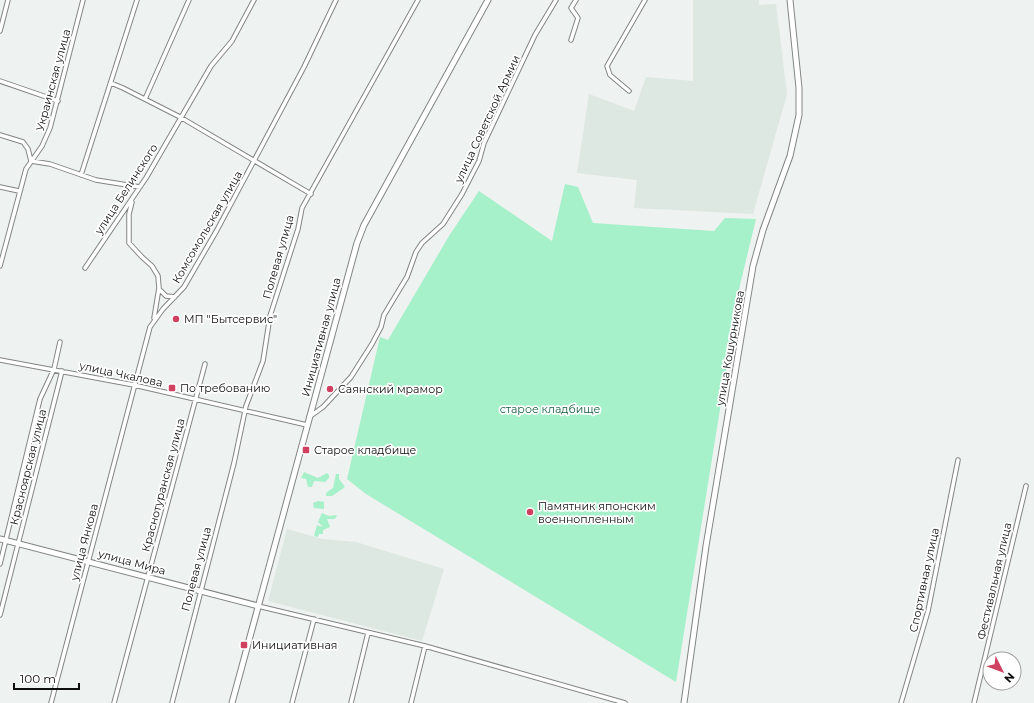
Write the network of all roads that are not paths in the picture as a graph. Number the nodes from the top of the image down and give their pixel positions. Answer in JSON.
{"nodes":[{"id":1,"x":8,"y":0,"type":"edge"},
{"id":2,"x":83,"y":0,"type":"edge"},
{"id":3,"x":137,"y":0,"type":"edge"},
{"id":4,"x":189,"y":0,"type":"edge"},
{"id":5,"x":254,"y":0,"type":"edge"},
{"id":6,"x":336,"y":0,"type":"edge"},
{"id":7,"x":418,"y":0,"type":"edge"},
{"id":8,"x":488,"y":0,"type":"edge"},
{"id":9,"x":556,"y":0,"type":"edge"},
{"id":10,"x":576,"y":0,"type":"edge"},
{"id":11,"x":645,"y":0,"type":"edge"},
{"id":12,"x":790,"y":0,"type":"edge"},
{"id":13,"x":0,"y":31,"type":"edge"},
{"id":14,"x":571,"y":40,"type":"dead end"},
{"id":15,"x":0,"y":81,"type":"edge"},
{"id":16,"x":111,"y":83,"type":"junction"},
{"id":17,"x":629,"y":91,"type":"dead end"},
{"id":18,"x":145,"y":99,"type":"junction"},
{"id":19,"x":58,"y":101,"type":"junction"},
{"id":20,"x":180,"y":118,"type":"junction"},
{"id":21,"x":0,"y":135,"type":"edge"},
{"id":22,"x":254,"y":160,"type":"junction"},
{"id":23,"x":31,"y":161,"type":"junction"},
{"id":24,"x":81,"y":175,"type":"junction"},
{"id":25,"x":0,"y":187,"type":"edge"},
{"id":26,"x":140,"y":187,"type":"junction"},
{"id":27,"x":19,"y":191,"type":"junction"},
{"id":28,"x":311,"y":194,"type":"junction"},
{"id":29,"x":132,"y":199,"type":"junction"},
{"id":30,"x":0,"y":266,"type":"edge"},
{"id":31,"x":84,"y":268,"type":"dead end"},
{"id":32,"x":159,"y":288,"type":"junction"},
{"id":33,"x":175,"y":297,"type":"junction"},
{"id":34,"x":154,"y":319,"type":"junction"},
{"id":35,"x":60,"y":342,"type":"dead end"},
{"id":36,"x":0,"y":360,"type":"edge"},
{"id":37,"x":205,"y":364,"type":"dead end"},
{"id":38,"x":54,"y":369,"type":"junction"},
{"id":39,"x":62,"y":371,"type":"junction"},
{"id":40,"x":134,"y":385,"type":"junction"},
{"id":41,"x":196,"y":399,"type":"junction"},
{"id":42,"x":246,"y":411,"type":"junction"},
{"id":43,"x":309,"y":418,"type":"junction"},
{"id":44,"x":307,"y":425,"type":"junction"},
{"id":45,"x":958,"y":460,"type":"dead end"},
{"id":46,"x":1026,"y":486,"type":"dead end"},
{"id":47,"x":3,"y":540,"type":"edge"},
{"id":48,"x":18,"y":543,"type":"junction"},
{"id":49,"x":88,"y":561,"type":"junction"},
{"id":50,"x":0,"y":564,"type":"edge"},
{"id":51,"x":148,"y":577,"type":"junction"},
{"id":52,"x":200,"y":591,"type":"junction"},
{"id":53,"x":258,"y":606,"type":"junction"},
{"id":54,"x":0,"y":615,"type":"edge"},
{"id":55,"x":314,"y":619,"type":"junction"},
{"id":56,"x":368,"y":633,"type":"junction"},
{"id":57,"x":425,"y":646,"type":"junction"},
{"id":58,"x":51,"y":703,"type":"edge"},
{"id":59,"x":114,"y":703,"type":"edge"},
{"id":60,"x":172,"y":703,"type":"edge"},
{"id":61,"x":232,"y":703,"type":"edge"},
{"id":62,"x":292,"y":703,"type":"edge"},
{"id":63,"x":351,"y":703,"type":"edge"},
{"id":64,"x":411,"y":703,"type":"edge"},
{"id":65,"x":625,"y":703,"type":"edge"},
{"id":66,"x":684,"y":703,"type":"edge"},
{"id":67,"x":901,"y":703,"type":"edge"},
{"id":68,"x":974,"y":703,"type":"edge"}],
"edges":[{"from":1,"to":13,"type":"street"},
{"from":2,"to":19,"type":"street","name":"Украинская улица"},
{"from":3,"to":16,"type":"street"},
{"from":4,"to":18,"type":"street"},
{"from":5,"to":20,"type":"street","name":"улица Белинского"},
{"from":6,"to":22,"type":"street","name":"Комсомольская улица"},
{"from":7,"to":28,"type":"street","name":"Полевая улица"},
{"from":8,"to":43,"type":"main road","name":"Инициативная улица"},
{"from":9,"to":43,"type":"street","name":"улица Советской Армии"},
{"from":10,"to":14,"type":"street"},
{"from":11,"to":17,"type":"street"},
{"from":12,"to":66,"type":"main road","name":"улица Кошурникова"},
{"from":15,"to":19,"type":"street"},
{"from":16,"to":18,"type":"street"},
{"from":16,"to":24,"type":"street"},
{"from":18,"to":20,"type":"street"},
{"from":19,"to":23,"type":"street","name":"Украинская улица"},
{"from":20,"to":22,"type":"street"},
{"from":20,"to":26,"type":"street","name":"улица Белинского"},
{"from":21,"to":23,"type":"street"},
{"from":22,"to":28,"type":"street"},
{"from":22,"to":33,"type":"street","name":"Комсомольская улица"},
{"from":23,"to":24,"type":"street"},
{"from":23,"to":27,"type":"street","name":"Украинская улица"},
{"from":24,"to":26,"type":"street"},
{"from":25,"to":27,"type":"street"},
{"from":26,"to":29,"type":"street","name":"улица Белинского"},
{"from":27,"to":30,"type":"street","name":"Украинская улица"},
{"from":28,"to":42,"type":"street","name":"Полевая улица"},
{"from":29,"to":31,"type":"street","name":"улица Белинского"},
{"from":29,"to":32,"type":"street"},
{"from":32,"to":33,"type":"street"},
{"from":32,"to":34,"type":"street"},
{"from":33,"to":34,"type":"street","name":"Комсомольская улица"},
{"from":34,"to":40,"type":"street","name":"Комсомольская улица"},
{"from":35,"to":38,"type":"street","name":"Красноярская улица"},
{"from":36,"to":38,"type":"street","name":"улица Чкалова"},
{"from":37,"to":41,"type":"street","name":"Краснотуранская улица"},
{"from":38,"to":39,"type":"street","name":"улица Чкалова"},
{"from":38,"to":47,"type":"street","name":"Красноярская улица"},
{"from":39,"to":40,"type":"street","name":"улица Чкалова"},
{"from":39,"to":48,"type":"street","name":"Красноярская улица"},
{"from":40,"to":41,"type":"street","name":"улица Чкалова"},
{"from":40,"to":49,"type":"street","name":"улица Янкова"},
{"from":41,"to":42,"type":"street","name":"улица Чкалова"},
{"from":41,"to":51,"type":"street","name":"Краснотуранская улица"},
{"from":42,"to":44,"type":"street","name":"улица Чкалова"},
{"from":42,"to":52,"type":"street","name":"Полевая улица"},
{"from":43,"to":44,"type":"main road","name":"Инициативная улица"},
{"from":44,"to":53,"type":"main road","name":"Инициативная улица"},
{"from":45,"to":67,"type":"street","name":"Спортивная улица"},
{"from":46,"to":68,"type":"street","name":"Фестивальная улица"},
{"from":47,"to":48,"type":"main road","name":"улица Мира"},
{"from":47,"to":50,"type":"street","name":"Красноярская улица"},
{"from":48,"to":49,"type":"main road","name":"улица Мира"},
{"from":48,"to":54,"type":"street","name":"Красноярская улица"},
{"from":49,"to":51,"type":"main road","name":"улица Мира"},
{"from":49,"to":58,"type":"street","name":"улица Янкова"},
{"from":51,"to":52,"type":"main road","name":"улица Мира"},
{"from":51,"to":59,"type":"street","name":"Краснотуранская улица"},
{"from":52,"to":53,"type":"main road","name":"улица Мира"},
{"from":52,"to":60,"type":"street","name":"Полевая улица"},
{"from":53,"to":55,"type":"street"},
{"from":53,"to":61,"type":"main road","name":"Инициативная улица"},
{"from":55,"to":56,"type":"street"},
{"from":55,"to":62,"type":"street"},
{"from":56,"to":57,"type":"street"},
{"from":56,"to":63,"type":"street"},
{"from":57,"to":64,"type":"street"},
{"from":57,"to":65,"type":"street"}]}
